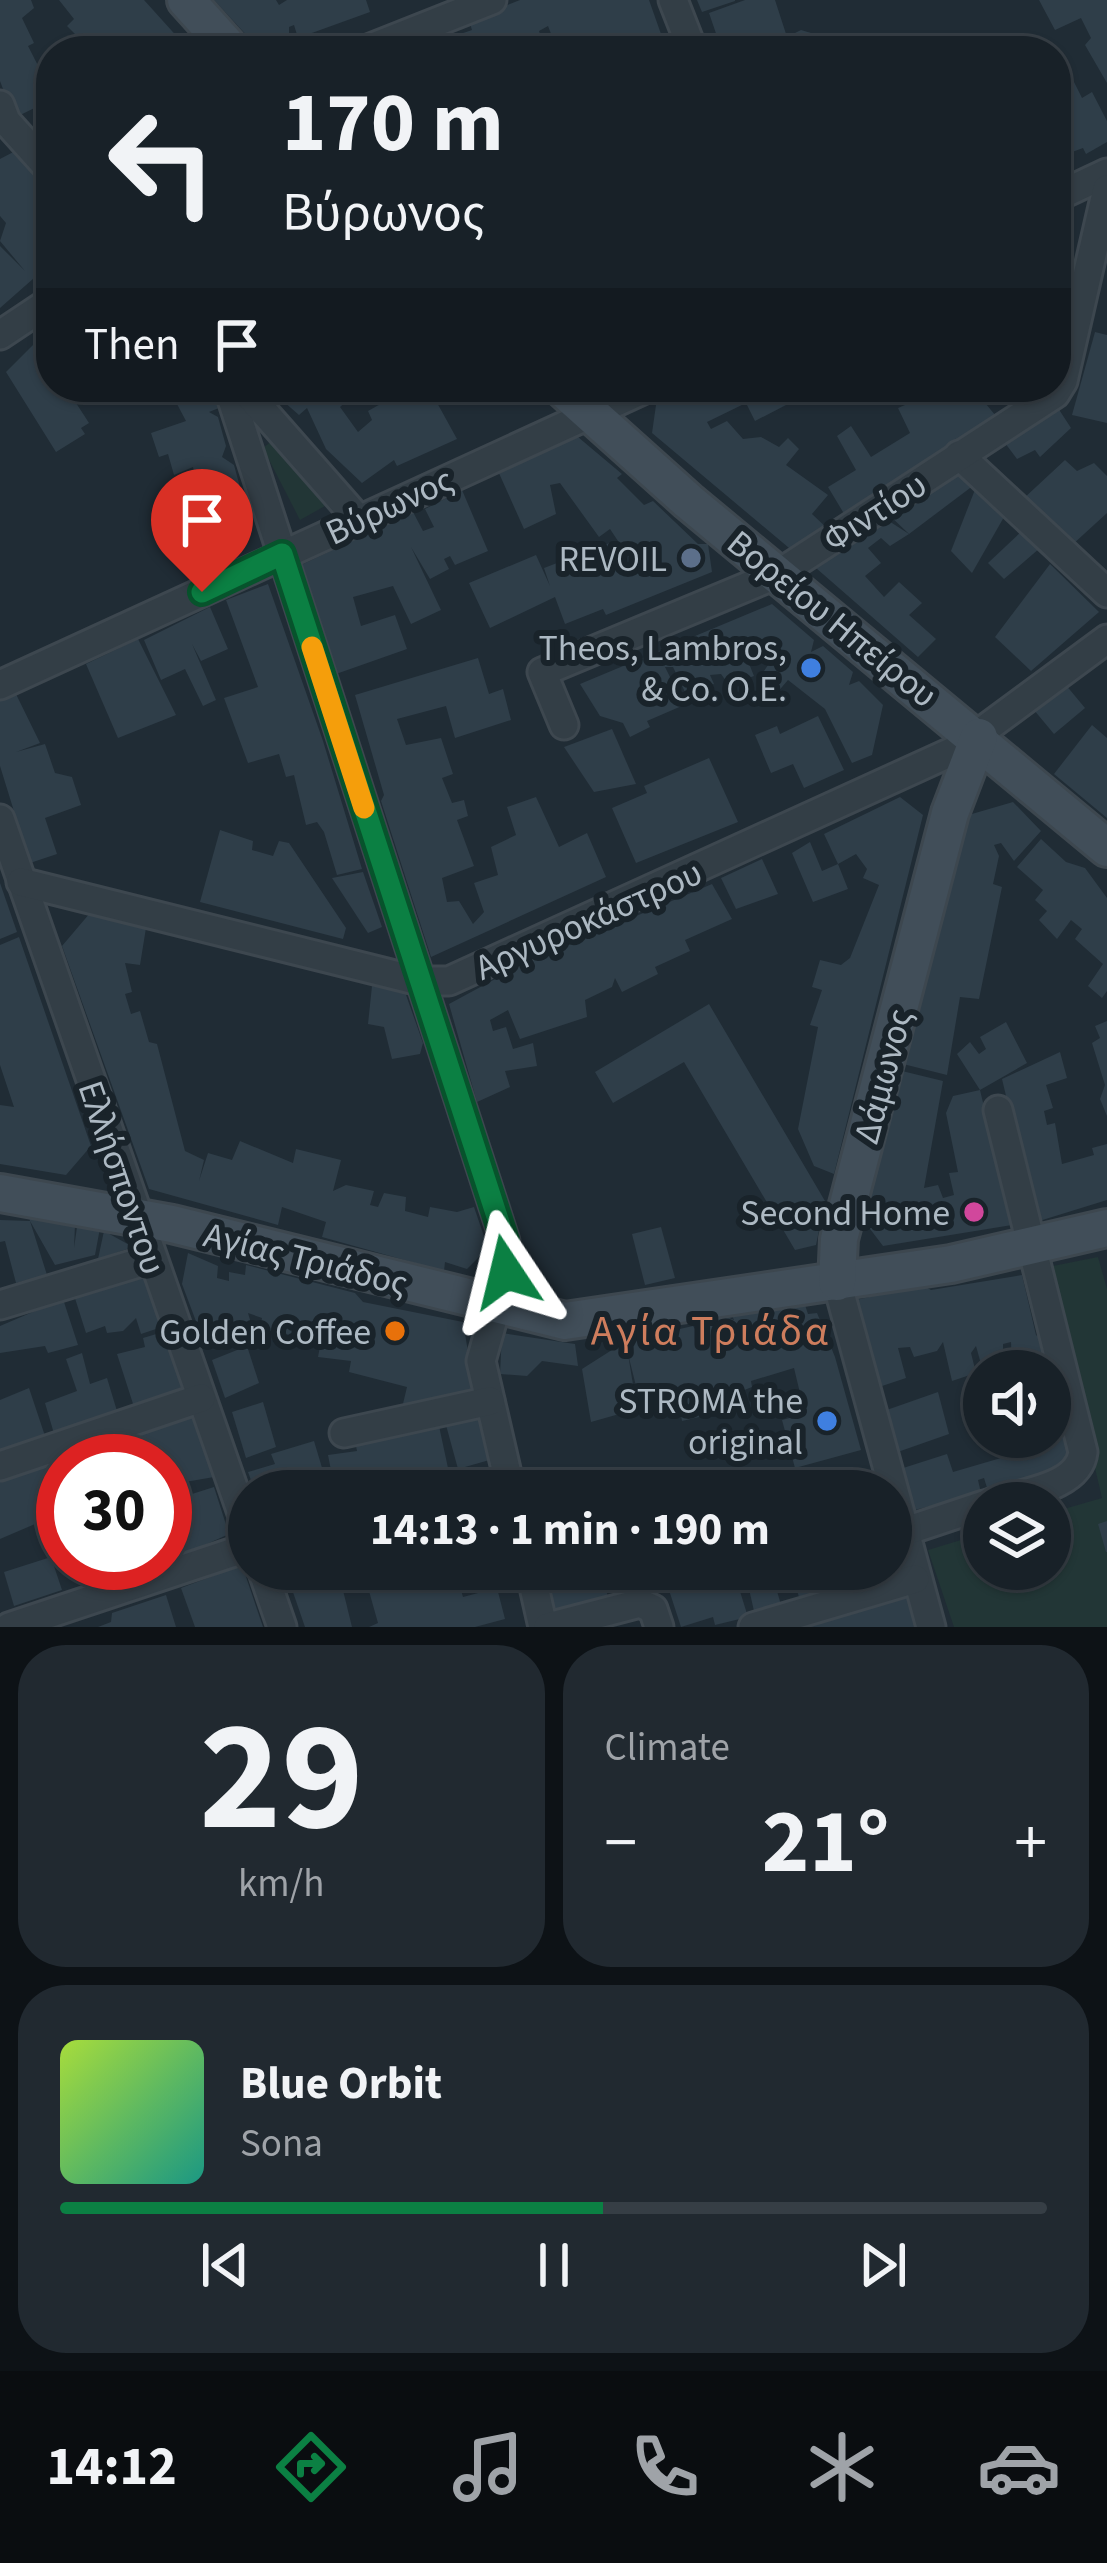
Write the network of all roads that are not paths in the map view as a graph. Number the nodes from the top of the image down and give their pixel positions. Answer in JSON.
{"nodes":[{"id":1,"x":186,"y":0,"type":"edge"},
{"id":2,"x":492,"y":0,"type":"edge"},
{"id":3,"x":673,"y":0,"type":"edge"},
{"id":4,"x":426,"y":12,"type":"edge"},
{"id":5,"x":218,"y":36,"type":"edge"},
{"id":6,"x":387,"y":36,"type":"edge"},
{"id":7,"x":687,"y":36,"type":"edge"},
{"id":8,"x":0,"y":105,"type":"edge"},
{"id":9,"x":36,"y":154,"type":"edge"},
{"id":10,"x":1107,"y":173,"type":"edge"},
{"id":11,"x":1107,"y":189,"type":"edge"},
{"id":12,"x":1071,"y":190,"type":"edge"},
{"id":13,"x":36,"y":311,"type":"edge"},
{"id":14,"x":0,"y":335,"type":"edge"},
{"id":15,"x":1071,"y":350,"type":"edge"},
{"id":16,"x":233,"y":402,"type":"edge"},
{"id":17,"x":255,"y":402,"type":"edge"},
{"id":18,"x":575,"y":402,"type":"edge"},
{"id":19,"x":615,"y":402,"type":"edge"},
{"id":20,"x":1042,"y":402,"type":"edge"},
{"id":21,"x":587,"y":414,"type":"junction"},
{"id":22,"x":959,"y":455,"type":"junction"},
{"id":23,"x":358,"y":519,"type":"junction"},
{"id":24,"x":282,"y":554,"type":"junction"},
{"id":25,"x":780,"y":573,"type":"junction"},
{"id":26,"x":1107,"y":592,"type":"edge"},
{"id":27,"x":1107,"y":639,"type":"edge"},
{"id":28,"x":0,"y":685,"type":"edge"},
{"id":29,"x":564,"y":725,"type":"dead end"},
{"id":30,"x":979,"y":737,"type":"junction"},
{"id":31,"x":0,"y":819,"type":"edge"},
{"id":32,"x":1107,"y":848,"type":"edge"},
{"id":33,"x":21,"y":881,"type":"junction"},
{"id":34,"x":419,"y":981,"type":"junction"},
{"id":35,"x":998,"y":1110,"type":"dead end"},
{"id":36,"x":0,"y":1193,"type":"edge"},
{"id":37,"x":137,"y":1216,"type":"junction"},
{"id":38,"x":1106,"y":1233,"type":"edge"},
{"id":39,"x":1028,"y":1249,"type":"junction"},
{"id":40,"x":152,"y":1259,"type":"junction"},
{"id":41,"x":837,"y":1282,"type":"junction"},
{"id":42,"x":0,"y":1305,"type":"edge"},
{"id":43,"x":494,"y":1307,"type":"junction"},
{"id":44,"x":201,"y":1398,"type":"junction"},
{"id":45,"x":490,"y":1401,"type":"junction"},
{"id":46,"x":344,"y":1433,"type":"dead end"},
{"id":47,"x":0,"y":1466,"type":"edge"},
{"id":48,"x":506,"y":1470,"type":"edge"},
{"id":49,"x":886,"y":1470,"type":"edge"},
{"id":50,"x":228,"y":1474,"type":"edge"},
{"id":51,"x":1055,"y":1482,"type":"edge"},
{"id":52,"x":963,"y":1512,"type":"edge"},
{"id":53,"x":912,"y":1529,"type":"edge"},
{"id":54,"x":228,"y":1554,"type":"edge"},
{"id":55,"x":912,"y":1568,"type":"edge"},
{"id":56,"x":915,"y":1579,"type":"junction"},
{"id":57,"x":269,"y":1590,"type":"edge"},
{"id":58,"x":535,"y":1590,"type":"edge"},
{"id":59,"x":9,"y":1627,"type":"edge"},
{"id":60,"x":282,"y":1627,"type":"edge"},
{"id":61,"x":545,"y":1627,"type":"edge"},
{"id":62,"x":659,"y":1627,"type":"edge"},
{"id":63,"x":753,"y":1627,"type":"edge"},
{"id":64,"x":931,"y":1627,"type":"edge"}],
"edges":[{"from":1,"to":5,"type":"main road"},
{"from":2,"to":4,"type":"street"},
{"from":3,"to":7,"type":"street"},
{"from":4,"to":6,"type":"street"},
{"from":8,"to":9,"type":"street"},
{"from":10,"to":12,"type":"street"},
{"from":11,"to":15,"type":"street","name":"Φιντίου"},
{"from":13,"to":14,"type":"street"},
{"from":16,"to":24,"type":"street"},
{"from":17,"to":23,"type":"street"},
{"from":18,"to":21,"type":"main road","name":"Βορείου Ηπείρου"},
{"from":19,"to":21,"type":"street","name":"Βύρωνος"},
{"from":20,"to":22,"type":"street","name":"Φιντίου"},
{"from":21,"to":23,"type":"street","name":"Βύρωνος"},
{"from":21,"to":25,"type":"main road","name":"Βορείου Ηπείρου"},
{"from":22,"to":25,"type":"street","name":"Φιντίου"},
{"from":22,"to":26,"type":"street"},
{"from":23,"to":24,"type":"street","name":"Βύρωνος"},
{"from":24,"to":28,"type":"street","name":"Βύρωνος"},
{"from":24,"to":34,"type":"street"},
{"from":25,"to":29,"type":"street","name":"Φιντίου"},
{"from":25,"to":30,"type":"main road","name":"Βορείου Ηπείρου"},
{"from":27,"to":30,"type":"street","name":"Αργυροκάστρου"},
{"from":30,"to":32,"type":"main road","name":"Βορείου Ηπείρου"},
{"from":30,"to":34,"type":"street","name":"Αργυροκάστρου"},
{"from":30,"to":41,"type":"main road","name":"Δάμωνος"},
{"from":31,"to":33,"type":"street","name":"Ελλήσποντου"},
{"from":33,"to":34,"type":"street","name":"Αργυροκάστρου"},
{"from":33,"to":37,"type":"street","name":"Ελλήσποντου"},
{"from":34,"to":43,"type":"street"},
{"from":35,"to":39,"type":"street"},
{"from":36,"to":37,"type":"main road","name":"Αγίας Τριάδος"},
{"from":37,"to":40,"type":"street","name":"Ελλήσποντου"},
{"from":37,"to":43,"type":"main road","name":"Αγίας Τριάδος"},
{"from":38,"to":39,"type":"main road","name":"Αγίας Τριάδος"},
{"from":39,"to":41,"type":"main road","name":"Αγίας Τριάδος"},
{"from":39,"to":51,"type":"street"},
{"from":40,"to":42,"type":"street"},
{"from":40,"to":44,"type":"street","name":"Ελλήσποντου"},
{"from":41,"to":43,"type":"main road","name":"Αγίας Τριάδος"},
{"from":41,"to":49,"type":"street","name":"Δάμωνος"},
{"from":43,"to":45,"type":"street"},
{"from":44,"to":47,"type":"street"},
{"from":44,"to":50,"type":"street","name":"Ελλήσποντου"},
{"from":45,"to":46,"type":"street"},
{"from":45,"to":48,"type":"street"},
{"from":52,"to":53,"type":"street"},
{"from":54,"to":59,"type":"street"},
{"from":55,"to":56,"type":"street","name":"Δάμωνος"},
{"from":56,"to":63,"type":"street"},
{"from":56,"to":64,"type":"street","name":"Δάμωνος"},
{"from":57,"to":60,"type":"street"},
{"from":58,"to":61,"type":"street"},
{"from":61,"to":62,"type":"street"}]}
